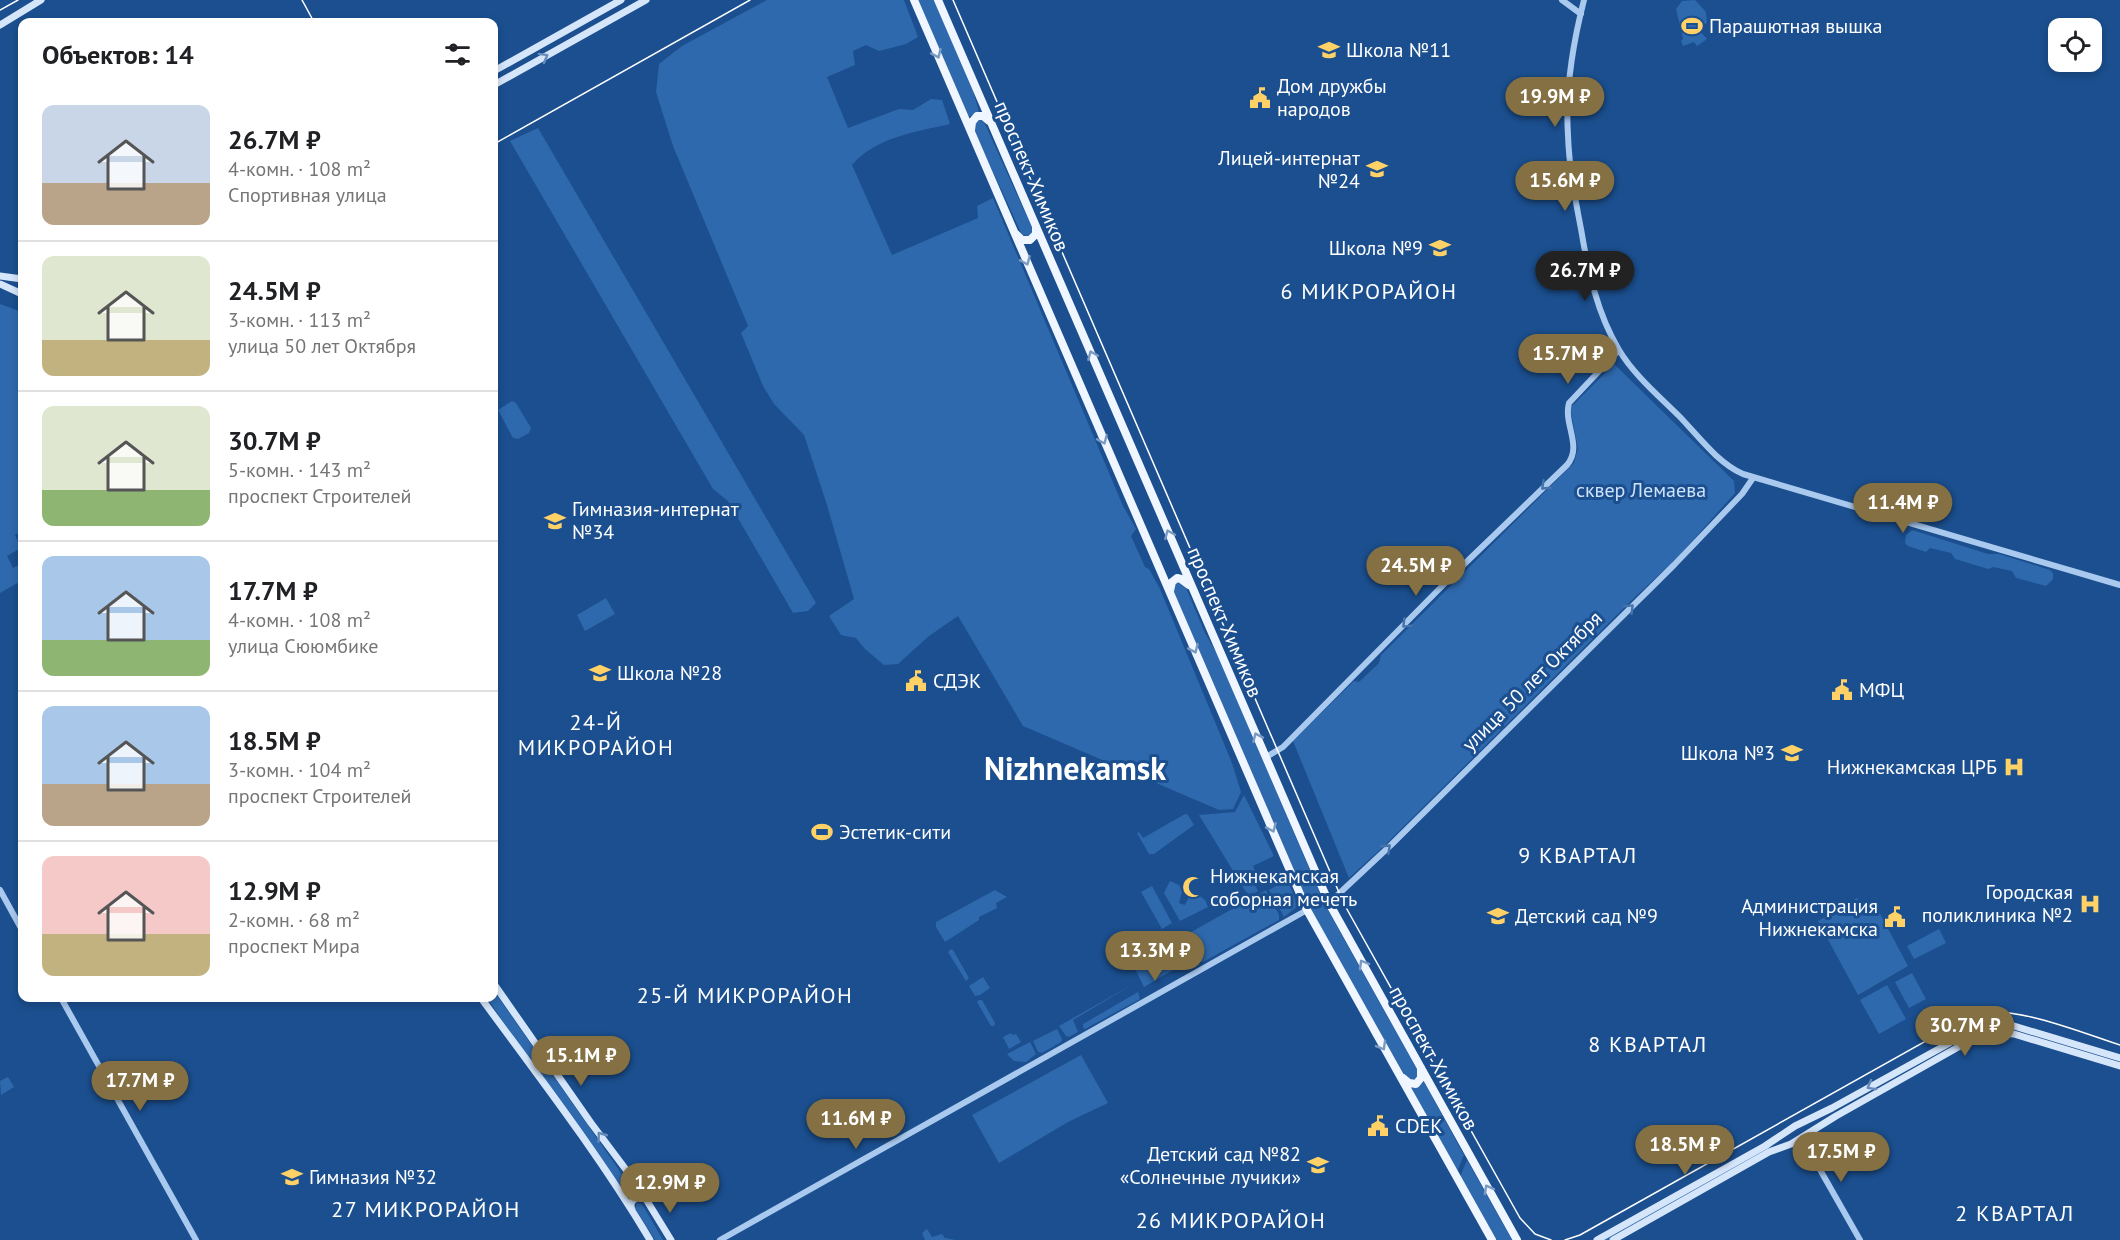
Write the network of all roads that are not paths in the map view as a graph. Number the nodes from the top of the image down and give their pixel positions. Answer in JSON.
{"nodes":[{"id":1,"x":41,"y":0,"type":"edge"},
{"id":2,"x":621,"y":0,"type":"edge"},
{"id":3,"x":646,"y":0,"type":"edge"},
{"id":4,"x":914,"y":0,"type":"edge"},
{"id":5,"x":938,"y":0,"type":"edge"},
{"id":6,"x":1562,"y":0,"type":"edge"},
{"id":7,"x":1584,"y":0,"type":"edge"},
{"id":8,"x":1581,"y":14,"type":"junction"},
{"id":9,"x":0,"y":25,"type":"edge"},
{"id":10,"x":498,"y":68,"type":"edge"},
{"id":11,"x":498,"y":84,"type":"edge"},
{"id":12,"x":990,"y":122,"type":"junction"},
{"id":13,"x":972,"y":134,"type":"junction"},
{"id":14,"x":1036,"y":226,"type":"junction"},
{"id":15,"x":1015,"y":233,"type":"junction"},
{"id":16,"x":0,"y":276,"type":"edge"},
{"id":17,"x":18,"y":278,"type":"edge"},
{"id":18,"x":0,"y":284,"type":"edge"},
{"id":19,"x":18,"y":292,"type":"edge"},
{"id":20,"x":1619,"y":350,"type":"junction"},
{"id":21,"x":1753,"y":478,"type":"junction"},
{"id":22,"x":2120,"y":585,"type":"edge"},
{"id":23,"x":1192,"y":588,"type":"junction"},
{"id":24,"x":1171,"y":596,"type":"junction"},
{"id":25,"x":1266,"y":757,"type":"junction"},
{"id":26,"x":0,"y":890,"type":"edge"},
{"id":27,"x":1329,"y":903,"type":"junction"},
{"id":28,"x":1307,"y":910,"type":"junction"},
{"id":29,"x":18,"y":923,"type":"edge"},
{"id":30,"x":498,"y":990,"type":"edge"},
{"id":31,"x":63,"y":1002,"type":"edge"},
{"id":32,"x":484,"y":1002,"type":"edge"},
{"id":33,"x":2120,"y":1058,"type":"edge"},
{"id":34,"x":1420,"y":1066,"type":"junction"},
{"id":35,"x":2120,"y":1066,"type":"edge"},
{"id":36,"x":1399,"y":1075,"type":"junction"},
{"id":37,"x":1812,"y":1117,"type":"junction"},
{"id":38,"x":1820,"y":1127,"type":"junction"},
{"id":39,"x":1784,"y":1132,"type":"junction"},
{"id":40,"x":1802,"y":1138,"type":"junction"},
{"id":41,"x":1791,"y":1144,"type":"junction"},
{"id":42,"x":647,"y":1201,"type":"junction"},
{"id":43,"x":632,"y":1210,"type":"junction"},
{"id":44,"x":196,"y":1240,"type":"edge"},
{"id":45,"x":650,"y":1240,"type":"edge"},
{"id":46,"x":671,"y":1240,"type":"edge"},
{"id":47,"x":720,"y":1240,"type":"edge"},
{"id":48,"x":1492,"y":1240,"type":"edge"},
{"id":49,"x":1517,"y":1240,"type":"edge"},
{"id":50,"x":1597,"y":1240,"type":"edge"},
{"id":51,"x":1613,"y":1240,"type":"edge"},
{"id":52,"x":1860,"y":1240,"type":"edge"}],
"edges":[{"from":1,"to":9,"type":"main road"},
{"from":2,"to":10,"type":"main road"},
{"from":11,"to":3,"type":"main road","one_way":true},
{"from":4,"to":13,"type":"main road","name":"проспект Химиков","one_way":true},
{"from":5,"to":12,"type":"main road","name":"проспект Химиков"},
{"from":6,"to":8,"type":"street"},
{"from":7,"to":8,"type":"street"},
{"from":8,"to":20,"type":"street"},
{"from":12,"to":13,"type":"main road"},
{"from":12,"to":14,"type":"main road","name":"проспект Химиков"},
{"from":13,"to":15,"type":"main road","name":"проспект Химиков"},
{"from":14,"to":15,"type":"main road"},
{"from":23,"to":14,"type":"main road","name":"проспект Химиков","one_way":true},
{"from":15,"to":24,"type":"main road","name":"проспект Химиков","one_way":true},
{"from":16,"to":17,"type":"main road"},
{"from":18,"to":19,"type":"main road"},
{"from":20,"to":21,"type":"street"},
{"from":20,"to":25,"type":"street","one_way":true},
{"from":21,"to":22,"type":"street"},
{"from":27,"to":21,"type":"street","name":"улица 50 лет Октября","one_way":true},
{"from":23,"to":24,"type":"main road"},
{"from":25,"to":23,"type":"main road","name":"проспект Химиков","one_way":true},
{"from":24,"to":28,"type":"main road","name":"проспект Химиков","one_way":true},
{"from":25,"to":27,"type":"main road","name":"проспект Химиков"},
{"from":26,"to":29,"type":"street"},
{"from":34,"to":27,"type":"main road","name":"проспект Химиков","one_way":true},
{"from":28,"to":36,"type":"main road","name":"проспект Химиков","one_way":true},
{"from":28,"to":47,"type":"street"},
{"from":42,"to":30,"type":"main road","one_way":true},
{"from":31,"to":44,"type":"street"},
{"from":32,"to":43,"type":"main road"},
{"from":33,"to":37,"type":"main road","one_way":true},
{"from":34,"to":36,"type":"main road"},
{"from":49,"to":34,"type":"main road","name":"проспект Химиков","one_way":true},
{"from":35,"to":38,"type":"main road"},
{"from":36,"to":48,"type":"main road","name":"проспект Химиков"},
{"from":37,"to":38,"type":"main road"},
{"from":37,"to":39,"type":"main road"},
{"from":38,"to":40,"type":"main road"},
{"from":39,"to":41,"type":"main road"},
{"from":39,"to":50,"type":"main road"},
{"from":40,"to":41,"type":"main road"},
{"from":40,"to":52,"type":"street"},
{"from":41,"to":51,"type":"main road"},
{"from":42,"to":43,"type":"main road"},
{"from":42,"to":46,"type":"main road"},
{"from":43,"to":45,"type":"main road"}]}
